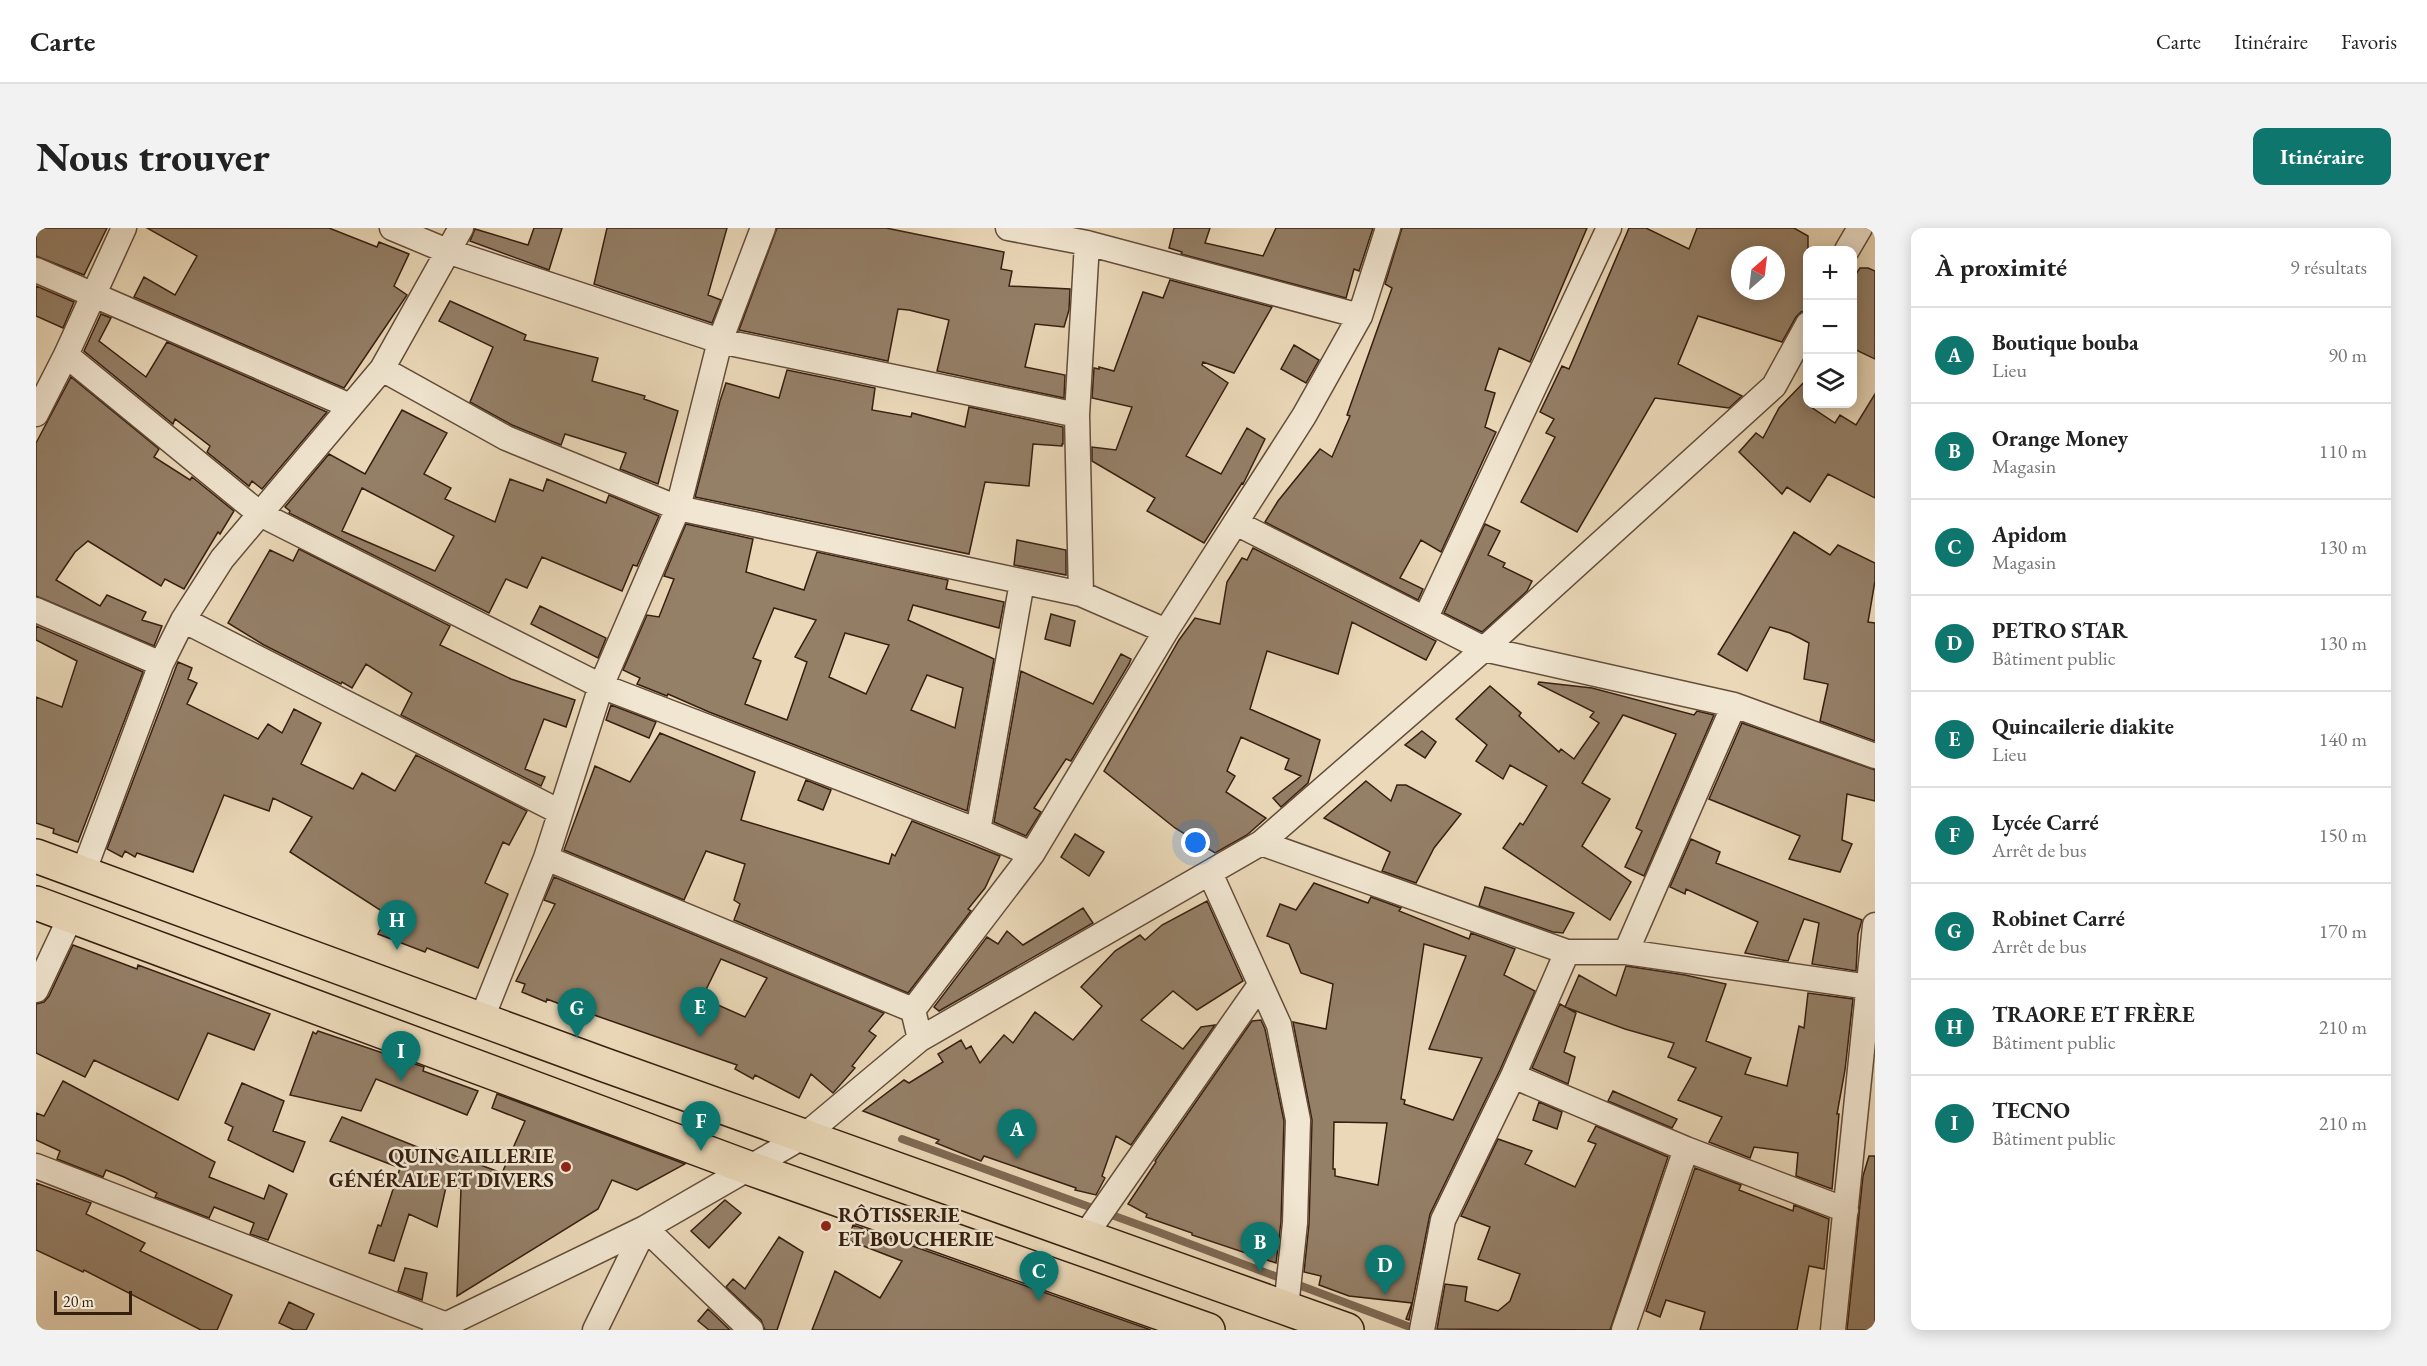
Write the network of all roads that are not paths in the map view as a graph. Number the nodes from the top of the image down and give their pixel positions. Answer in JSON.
{"nodes":[{"id":1,"x":124,"y":228,"type":"edge"},
{"id":2,"x":392,"y":228,"type":"edge"},
{"id":3,"x":461,"y":228,"type":"edge"},
{"id":4,"x":763,"y":228,"type":"edge"},
{"id":5,"x":1008,"y":228,"type":"edge"},
{"id":6,"x":1388,"y":228,"type":"edge"},
{"id":7,"x":1609,"y":228,"type":"edge"},
{"id":8,"x":1860,"y":228,"type":"edge"},
{"id":9,"x":1087,"y":243,"type":"junction"},
{"id":10,"x":1849,"y":246,"type":"edge"},
{"id":11,"x":447,"y":250,"type":"junction"},
{"id":12,"x":36,"y":270,"type":"edge"},
{"id":13,"x":93,"y":293,"type":"junction"},
{"id":14,"x":1360,"y":316,"type":"junction"},
{"id":15,"x":1803,"y":333,"type":"edge"},
{"id":16,"x":720,"y":341,"type":"junction"},
{"id":17,"x":66,"y":355,"type":"junction"},
{"id":18,"x":382,"y":369,"type":"junction"},
{"id":19,"x":350,"y":406,"type":"junction"},
{"id":20,"x":36,"y":414,"type":"edge"},
{"id":21,"x":1077,"y":416,"type":"junction"},
{"id":22,"x":678,"y":508,"type":"junction"},
{"id":23,"x":260,"y":514,"type":"junction"},
{"id":24,"x":1236,"y":523,"type":"junction"},
{"id":25,"x":1022,"y":582,"type":"junction"},
{"id":26,"x":1081,"y":594,"type":"junction"},
{"id":27,"x":36,"y":610,"type":"edge"},
{"id":28,"x":1425,"y":619,"type":"junction"},
{"id":29,"x":183,"y":620,"type":"junction"},
{"id":30,"x":1166,"y":631,"type":"junction"},
{"id":31,"x":1484,"y":649,"type":"junction"},
{"id":32,"x":161,"y":664,"type":"junction"},
{"id":33,"x":601,"y":686,"type":"junction"},
{"id":34,"x":1734,"y":705,"type":"junction"},
{"id":35,"x":1875,"y":756,"type":"edge"},
{"id":36,"x":560,"y":812,"type":"junction"},
{"id":37,"x":978,"y":831,"type":"junction"},
{"id":38,"x":1261,"y":843,"type":"junction"},
{"id":39,"x":1032,"y":854,"type":"junction"},
{"id":40,"x":36,"y":856,"type":"edge"},
{"id":41,"x":546,"y":858,"type":"junction"},
{"id":42,"x":83,"y":873,"type":"junction"},
{"id":43,"x":1210,"y":873,"type":"junction"},
{"id":44,"x":36,"y":903,"type":"edge"},
{"id":45,"x":71,"y":916,"type":"junction"},
{"id":46,"x":1875,"y":925,"type":"edge"},
{"id":47,"x":1875,"y":934,"type":"edge"},
{"id":48,"x":1567,"y":952,"type":"junction"},
{"id":49,"x":1626,"y":952,"type":"junction"},
{"id":50,"x":1260,"y":985,"type":"junction"},
{"id":51,"x":1869,"y":987,"type":"junction"},
{"id":52,"x":36,"y":990,"type":"edge"},
{"id":53,"x":913,"y":1010,"type":"junction"},
{"id":54,"x":482,"y":1018,"type":"junction"},
{"id":55,"x":920,"y":1039,"type":"junction"},
{"id":56,"x":1513,"y":1076,"type":"junction"},
{"id":57,"x":804,"y":1136,"type":"junction"},
{"id":58,"x":1686,"y":1149,"type":"junction"},
{"id":59,"x":36,"y":1166,"type":"edge"},
{"id":60,"x":749,"y":1168,"type":"junction"},
{"id":61,"x":1846,"y":1210,"type":"junction"},
{"id":62,"x":645,"y":1227,"type":"junction"},
{"id":63,"x":1084,"y":1238,"type":"junction"},
{"id":64,"x":1286,"y":1308,"type":"junction"},
{"id":65,"x":439,"y":1327,"type":"edge"},
{"id":66,"x":596,"y":1330,"type":"edge"},
{"id":67,"x":751,"y":1330,"type":"edge"},
{"id":68,"x":1208,"y":1330,"type":"edge"},
{"id":69,"x":1347,"y":1330,"type":"edge"},
{"id":70,"x":1422,"y":1330,"type":"edge"},
{"id":71,"x":1624,"y":1330,"type":"edge"},
{"id":72,"x":1833,"y":1330,"type":"edge"}],
"edges":[{"from":1,"to":13,"type":"street"},
{"from":2,"to":11,"type":"street"},
{"from":3,"to":11,"type":"street"},
{"from":4,"to":16,"type":"street"},
{"from":5,"to":9,"type":"street"},
{"from":6,"to":14,"type":"street"},
{"from":7,"to":28,"type":"street"},
{"from":8,"to":10,"type":"street"},
{"from":9,"to":14,"type":"street"},
{"from":9,"to":21,"type":"street"},
{"from":11,"to":16,"type":"street"},
{"from":11,"to":18,"type":"street"},
{"from":12,"to":13,"type":"street"},
{"from":13,"to":17,"type":"street"},
{"from":13,"to":19,"type":"street"},
{"from":14,"to":24,"type":"street"},
{"from":15,"to":31,"type":"street"},
{"from":16,"to":21,"type":"street"},
{"from":16,"to":22,"type":"street"},
{"from":17,"to":20,"type":"street"},
{"from":17,"to":23,"type":"street"},
{"from":18,"to":19,"type":"street"},
{"from":18,"to":22,"type":"street"},
{"from":19,"to":23,"type":"street"},
{"from":21,"to":26,"type":"street"},
{"from":22,"to":25,"type":"street"},
{"from":22,"to":33,"type":"street"},
{"from":23,"to":29,"type":"street"},
{"from":23,"to":33,"type":"street"},
{"from":24,"to":28,"type":"street"},
{"from":24,"to":30,"type":"street"},
{"from":25,"to":26,"type":"street"},
{"from":25,"to":37,"type":"street"},
{"from":26,"to":30,"type":"street"},
{"from":27,"to":32,"type":"street"},
{"from":28,"to":31,"type":"street"},
{"from":29,"to":32,"type":"street"},
{"from":29,"to":36,"type":"street"},
{"from":30,"to":39,"type":"street"},
{"from":31,"to":34,"type":"street"},
{"from":31,"to":38,"type":"street"},
{"from":32,"to":42,"type":"street"},
{"from":33,"to":36,"type":"street"},
{"from":33,"to":37,"type":"street"},
{"from":34,"to":35,"type":"street"},
{"from":34,"to":49,"type":"street"},
{"from":36,"to":41,"type":"street"},
{"from":37,"to":39,"type":"street"},
{"from":38,"to":43,"type":"street"},
{"from":38,"to":48,"type":"street"},
{"from":39,"to":53,"type":"street"},
{"from":40,"to":42,"type":"main road"},
{"from":41,"to":53,"type":"street"},
{"from":41,"to":54,"type":"street"},
{"from":42,"to":54,"type":"main road"},
{"from":43,"to":50,"type":"street"},
{"from":43,"to":55,"type":"street"},
{"from":44,"to":45,"type":"main road"},
{"from":45,"to":52,"type":"street"},
{"from":45,"to":60,"type":"main road"},
{"from":46,"to":47,"type":"street"},
{"from":47,"to":51,"type":"street"},
{"from":48,"to":49,"type":"street"},
{"from":48,"to":56,"type":"street"},
{"from":49,"to":51,"type":"street"},
{"from":50,"to":63,"type":"street"},
{"from":50,"to":64,"type":"street"},
{"from":51,"to":61,"type":"street"},
{"from":53,"to":55,"type":"street"},
{"from":54,"to":57,"type":"main road"},
{"from":55,"to":57,"type":"street"},
{"from":56,"to":58,"type":"street"},
{"from":56,"to":70,"type":"street"},
{"from":57,"to":60,"type":"street"},
{"from":57,"to":63,"type":"main road"},
{"from":58,"to":61,"type":"street"},
{"from":58,"to":71,"type":"street"},
{"from":59,"to":65,"type":"street"},
{"from":60,"to":62,"type":"street"},
{"from":60,"to":68,"type":"main road"},
{"from":61,"to":72,"type":"street"},
{"from":62,"to":65,"type":"street"},
{"from":62,"to":66,"type":"street"},
{"from":62,"to":67,"type":"street"},
{"from":63,"to":64,"type":"main road"},
{"from":64,"to":69,"type":"main road"}]}
